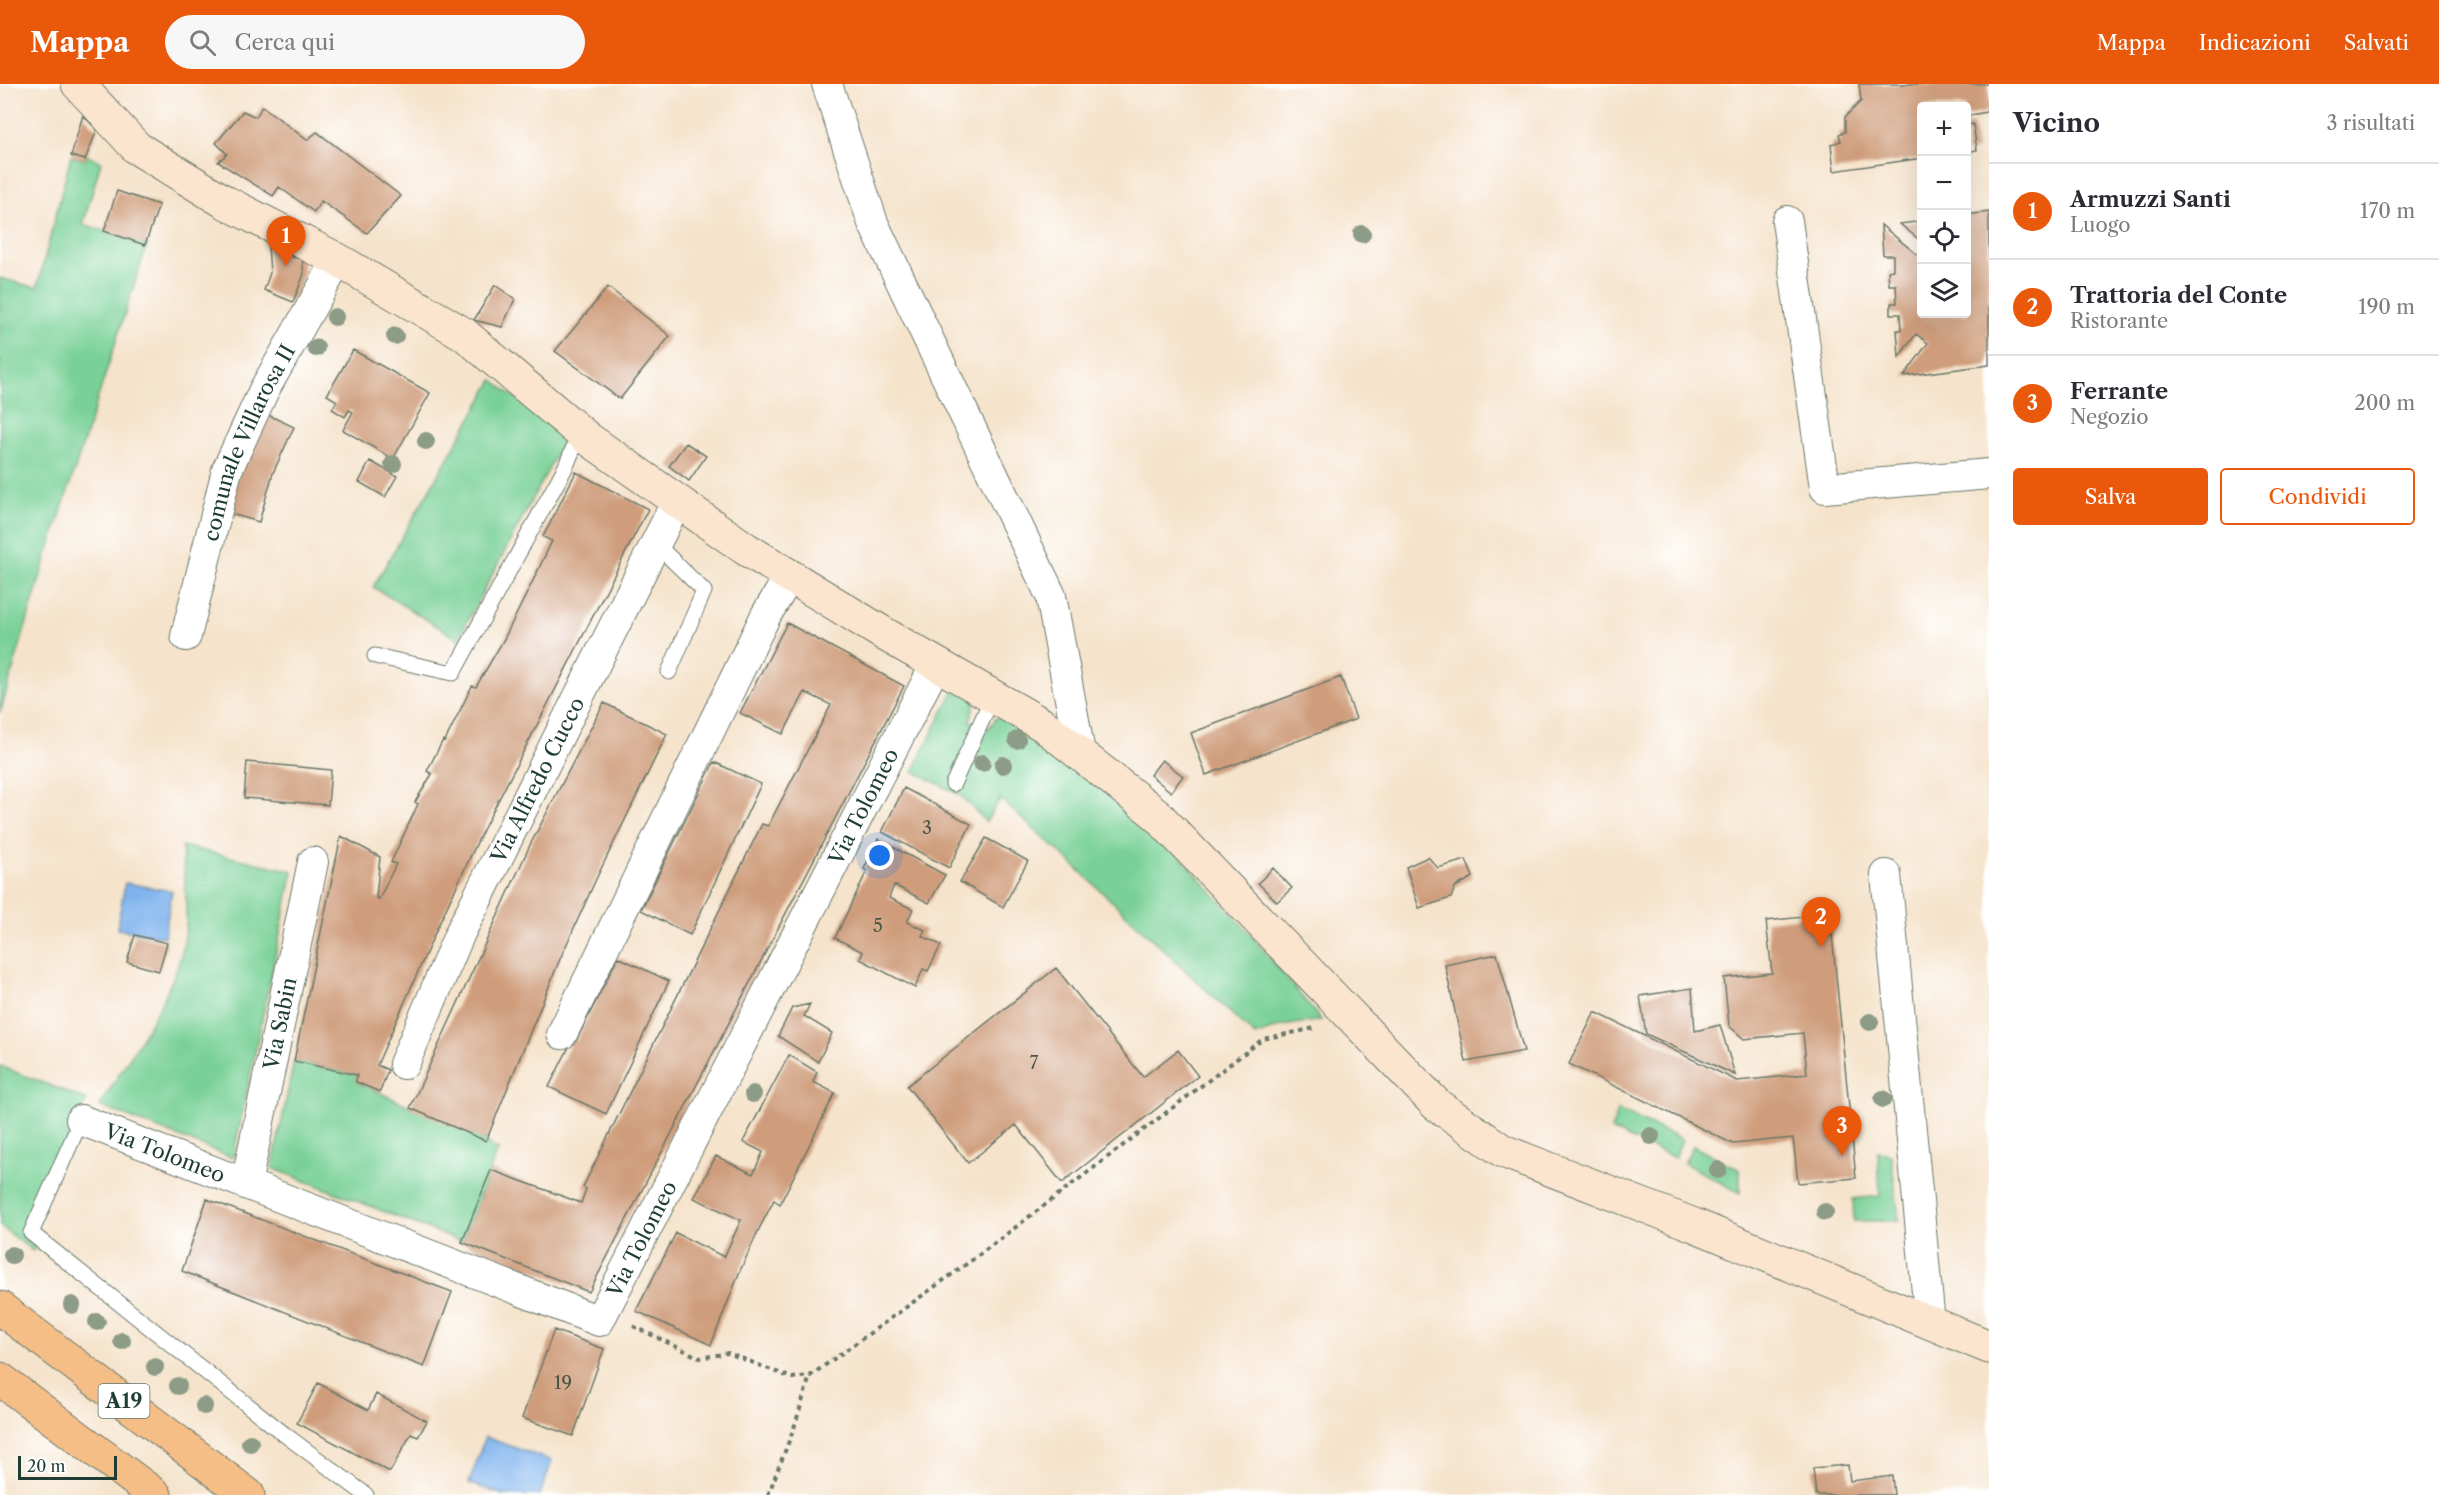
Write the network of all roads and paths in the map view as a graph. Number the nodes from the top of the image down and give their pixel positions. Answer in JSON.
{"nodes":[{"id":1,"x":78,"y":84,"type":"edge"},
{"id":2,"x":827,"y":84,"type":"edge"},
{"id":3,"x":1787,"y":221,"type":"dead end"},
{"id":4,"x":338,"y":260,"type":"junction"},
{"id":5,"x":580,"y":432,"type":"junction"},
{"id":6,"x":1989,"y":474,"type":"edge"},
{"id":7,"x":677,"y":501,"type":"junction"},
{"id":8,"x":656,"y":544,"type":"junction"},
{"id":9,"x":790,"y":576,"type":"junction"},
{"id":10,"x":186,"y":636,"type":"dead end"},
{"id":11,"x":375,"y":656,"type":"dead end"},
{"id":12,"x":936,"y":663,"type":"junction"},
{"id":13,"x":669,"y":672,"type":"dead end"},
{"id":14,"x":993,"y":696,"type":"junction"},
{"id":15,"x":1080,"y":753,"type":"junction"},
{"id":16,"x":953,"y":784,"type":"dead end"},
{"id":17,"x":313,"y":862,"type":"dead end"},
{"id":18,"x":1887,"y":874,"type":"dead end"},
{"id":19,"x":1358,"y":1025,"type":"junction"},
{"id":20,"x":562,"y":1034,"type":"dead end"},
{"id":21,"x":404,"y":1064,"type":"dead end"},
{"id":22,"x":81,"y":1120,"type":"joint"},
{"id":23,"x":246,"y":1184,"type":"junction"},
{"id":24,"x":0,"y":1308,"type":"edge"},
{"id":25,"x":604,"y":1312,"type":"junction"},
{"id":26,"x":1930,"y":1323,"type":"junction"},
{"id":27,"x":1989,"y":1347,"type":"edge"},
{"id":28,"x":810,"y":1376,"type":"junction"},
{"id":29,"x":0,"y":1379,"type":"edge"},
{"id":30,"x":155,"y":1495,"type":"edge"},
{"id":31,"x":248,"y":1495,"type":"edge"},
{"id":32,"x":366,"y":1495,"type":"edge"},
{"id":33,"x":768,"y":1495,"type":"edge"}],
"edges":[{"from":1,"to":4,"type":"street"},
{"from":2,"to":15,"type":"street"},
{"from":3,"to":6,"type":"street"},
{"from":4,"to":5,"type":"street"},
{"from":4,"to":10,"type":"street","name":"comunale Villarosa II"},
{"from":5,"to":7,"type":"street"},
{"from":5,"to":11,"type":"lane"},
{"from":7,"to":8,"type":"street","name":"Via Alfredo Cucco"},
{"from":7,"to":9,"type":"street"},
{"from":8,"to":13,"type":"lane"},
{"from":8,"to":21,"type":"street","name":"Via Alfredo Cucco"},
{"from":9,"to":12,"type":"street"},
{"from":9,"to":20,"type":"street"},
{"from":12,"to":14,"type":"street"},
{"from":12,"to":25,"type":"street","name":"Via Tolomeo"},
{"from":14,"to":15,"type":"street"},
{"from":14,"to":16,"type":"lane"},
{"from":15,"to":19,"type":"street"},
{"from":17,"to":23,"type":"street","name":"Via Sabin"},
{"from":18,"to":26,"type":"street"},
{"from":19,"to":26,"type":"street"},
{"from":19,"to":28,"type":"path"},
{"from":22,"to":23,"type":"street","name":"Via Tolomeo"},
{"from":22,"to":32,"type":"lane"},
{"from":23,"to":25,"type":"street","name":"Via Tolomeo"},
{"from":24,"to":31,"type":"highway","number":"A19"},
{"from":25,"to":28,"type":"path"},
{"from":26,"to":27,"type":"street"},
{"from":28,"to":33,"type":"path"},
{"from":29,"to":30,"type":"highway","number":"A19"}]}
